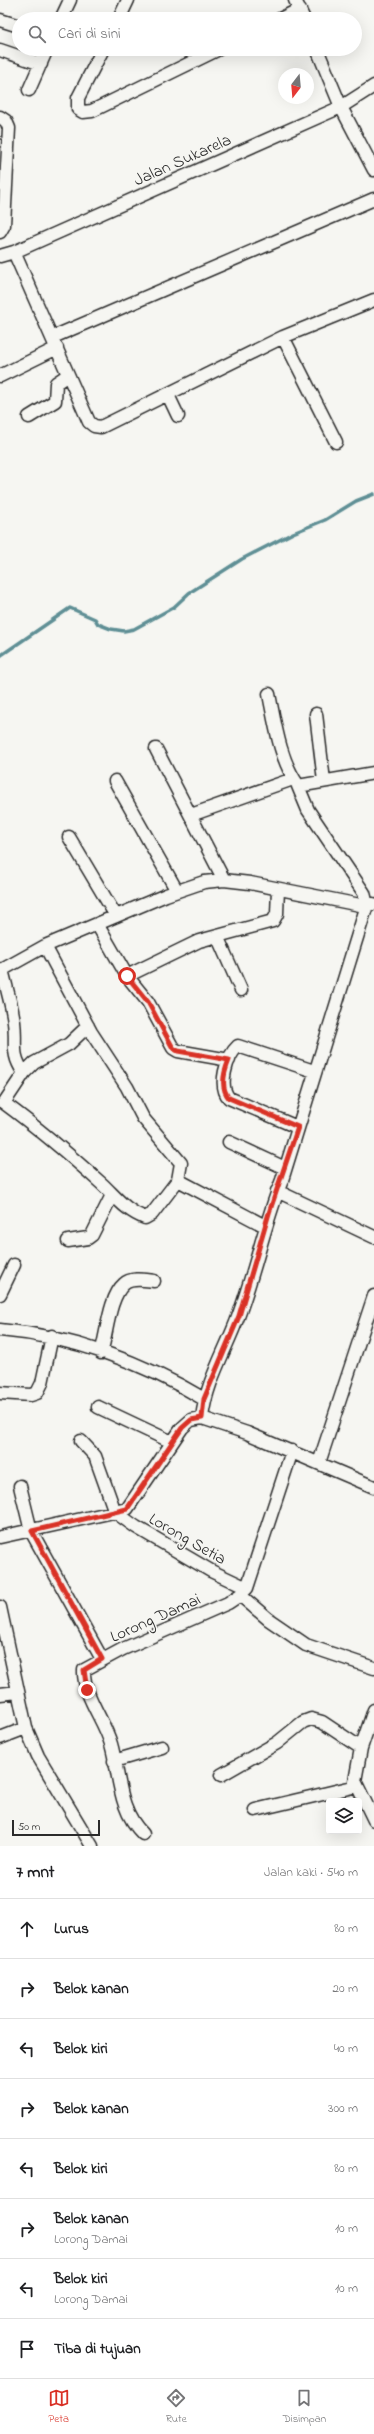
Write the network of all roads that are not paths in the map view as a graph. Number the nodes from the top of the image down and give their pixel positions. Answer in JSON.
{"nodes":[{"id":1,"x":70,"y":0,"type":"edge"},
{"id":2,"x":128,"y":0,"type":"edge"},
{"id":3,"x":64,"y":12,"type":"edge"},
{"id":4,"x":122,"y":12,"type":"edge"},
{"id":5,"x":0,"y":20,"type":"edge"},
{"id":6,"x":12,"y":24,"type":"edge"},
{"id":7,"x":0,"y":50,"type":"edge"},
{"id":8,"x":12,"y":54,"type":"edge"},
{"id":9,"x":18,"y":56,"type":"edge"},
{"id":10,"x":44,"y":56,"type":"edge"},
{"id":11,"x":99,"y":56,"type":"edge"},
{"id":12,"x":205,"y":56,"type":"edge"},
{"id":13,"x":320,"y":56,"type":"edge"},
{"id":14,"x":41,"y":64,"type":"junction"},
{"id":15,"x":374,"y":86,"type":"edge"},
{"id":16,"x":29,"y":90,"type":"dead end"},
{"id":17,"x":341,"y":107,"type":"junction"},
{"id":18,"x":0,"y":117,"type":"edge"},
{"id":19,"x":374,"y":170,"type":"edge"},
{"id":20,"x":374,"y":200,"type":"edge"},
{"id":21,"x":0,"y":232,"type":"edge"},
{"id":22,"x":14,"y":252,"type":"junction"},
{"id":23,"x":0,"y":256,"type":"edge"},
{"id":24,"x":374,"y":300,"type":"edge"},
{"id":25,"x":283,"y":337,"type":"junction"},
{"id":26,"x":55,"y":343,"type":"junction"},
{"id":27,"x":68,"y":374,"type":"junction"},
{"id":28,"x":0,"y":376,"type":"edge"},
{"id":29,"x":168,"y":395,"type":"junction"},
{"id":30,"x":178,"y":416,"type":"dead end"},
{"id":31,"x":29,"y":417,"type":"dead end"},
{"id":32,"x":336,"y":442,"type":"dead end"},
{"id":33,"x":269,"y":694,"type":"dead end"},
{"id":34,"x":316,"y":714,"type":"dead end"},
{"id":35,"x":156,"y":749,"type":"dead end"},
{"id":36,"x":374,"y":773,"type":"edge"},
{"id":37,"x":115,"y":781,"type":"dead end"},
{"id":38,"x":324,"y":781,"type":"junction"},
{"id":39,"x":296,"y":782,"type":"junction"},
{"id":40,"x":191,"y":814,"type":"junction"},
{"id":41,"x":69,"y":837,"type":"dead end"},
{"id":42,"x":224,"y":880,"type":"junction"},
{"id":43,"x":278,"y":889,"type":"junction"},
{"id":44,"x":178,"y":891,"type":"junction"},
{"id":45,"x":370,"y":904,"type":"edge"},
{"id":46,"x":116,"y":916,"type":"junction"},
{"id":47,"x":97,"y":924,"type":"junction"},
{"id":48,"x":218,"y":938,"type":"junction"},
{"id":49,"x":45,"y":946,"type":"junction"},
{"id":50,"x":1,"y":970,"type":"edge"},
{"id":51,"x":127,"y":976,"type":"junction"},
{"id":52,"x":241,"y":990,"type":"dead end"},
{"id":53,"x":88,"y":1026,"type":"junction"},
{"id":54,"x":229,"y":1060,"type":"junction"},
{"id":55,"x":314,"y":1071,"type":"junction"},
{"id":56,"x":24,"y":1073,"type":"junction"},
{"id":57,"x":298,"y":1127,"type":"junction"},
{"id":58,"x":228,"y":1142,"type":"dead end"},
{"id":59,"x":285,"y":1168,"type":"junction"},
{"id":60,"x":178,"y":1180,"type":"junction"},
{"id":61,"x":277,"y":1191,"type":"junction"},
{"id":62,"x":112,"y":1195,"type":"junction"},
{"id":63,"x":265,"y":1226,"type":"junction"},
{"id":64,"x":374,"y":1237,"type":"edge"},
{"id":65,"x":68,"y":1241,"type":"dead end"},
{"id":66,"x":14,"y":1265,"type":"dead end"},
{"id":67,"x":154,"y":1281,"type":"dead end"},
{"id":68,"x":0,"y":1294,"type":"edge"},
{"id":69,"x":374,"y":1296,"type":"edge"},
{"id":70,"x":0,"y":1330,"type":"edge"},
{"id":71,"x":52,"y":1336,"type":"junction"},
{"id":72,"x":101,"y":1353,"type":"junction"},
{"id":73,"x":0,"y":1393,"type":"edge"},
{"id":74,"x":204,"y":1399,"type":"junction"},
{"id":75,"x":98,"y":1406,"type":"dead end"},
{"id":76,"x":202,"y":1418,"type":"junction"},
{"id":77,"x":81,"y":1441,"type":"dead end"},
{"id":78,"x":172,"y":1442,"type":"junction"},
{"id":79,"x":292,"y":1451,"type":"junction"},
{"id":80,"x":319,"y":1463,"type":"junction"},
{"id":81,"x":20,"y":1486,"type":"dead end"},
{"id":82,"x":374,"y":1487,"type":"edge"},
{"id":83,"x":116,"y":1512,"type":"junction"},
{"id":84,"x":32,"y":1531,"type":"junction"},
{"id":85,"x":0,"y":1537,"type":"edge"},
{"id":86,"x":244,"y":1592,"type":"junction"},
{"id":87,"x":0,"y":1607,"type":"edge"},
{"id":88,"x":102,"y":1659,"type":"junction"},
{"id":89,"x":374,"y":1668,"type":"edge"},
{"id":90,"x":18,"y":1692,"type":"junction"},
{"id":91,"x":0,"y":1694,"type":"edge"},
{"id":92,"x":374,"y":1710,"type":"edge"},
{"id":93,"x":26,"y":1728,"type":"junction"},
{"id":94,"x":0,"y":1738,"type":"edge"},
{"id":95,"x":162,"y":1747,"type":"dead end"},
{"id":96,"x":360,"y":1748,"type":"junction"},
{"id":97,"x":114,"y":1761,"type":"junction"},
{"id":98,"x":221,"y":1775,"type":"dead end"},
{"id":99,"x":357,"y":1786,"type":"junction"},
{"id":100,"x":255,"y":1810,"type":"dead end"},
{"id":101,"x":374,"y":1820,"type":"edge"},
{"id":102,"x":143,"y":1834,"type":"dead end"},
{"id":103,"x":92,"y":1846,"type":"edge"}],
"edges":[{"from":1,"to":3,"type":"street"},
{"from":2,"to":4,"type":"street"},
{"from":5,"to":6,"type":"street"},
{"from":7,"to":8,"type":"street"},
{"from":9,"to":14,"type":"street"},
{"from":10,"to":14,"type":"street"},
{"from":11,"to":12,"type":"street"},
{"from":13,"to":17,"type":"street"},
{"from":14,"to":16,"type":"street"},
{"from":15,"to":17,"type":"street","name":"Jalan Sukarela"},
{"from":17,"to":19,"type":"street"},
{"from":17,"to":22,"type":"street","name":"Jalan Sukarela"},
{"from":18,"to":21,"type":"street"},
{"from":20,"to":26,"type":"street"},
{"from":22,"to":23,"type":"street","name":"Jalan Sukarela"},
{"from":22,"to":26,"type":"street"},
{"from":24,"to":25,"type":"street"},
{"from":25,"to":29,"type":"street"},
{"from":25,"to":32,"type":"street"},
{"from":26,"to":27,"type":"street"},
{"from":26,"to":28,"type":"street"},
{"from":27,"to":29,"type":"street"},
{"from":27,"to":31,"type":"street"},
{"from":29,"to":30,"type":"street"},
{"from":33,"to":39,"type":"street"},
{"from":34,"to":38,"type":"street"},
{"from":35,"to":40,"type":"street"},
{"from":36,"to":38,"type":"street"},
{"from":37,"to":44,"type":"street"},
{"from":38,"to":39,"type":"street"},
{"from":39,"to":40,"type":"street"},
{"from":39,"to":45,"type":"street"},
{"from":40,"to":42,"type":"street"},
{"from":41,"to":46,"type":"street"},
{"from":42,"to":43,"type":"street"},
{"from":42,"to":44,"type":"street"},
{"from":43,"to":45,"type":"street"},
{"from":43,"to":48,"type":"street"},
{"from":44,"to":46,"type":"street"},
{"from":45,"to":55,"type":"street"},
{"from":46,"to":47,"type":"street"},
{"from":47,"to":49,"type":"street"},
{"from":47,"to":51,"type":"street"},
{"from":48,"to":51,"type":"street"},
{"from":48,"to":52,"type":"street"},
{"from":49,"to":50,"type":"street"},
{"from":49,"to":53,"type":"street"},
{"from":50,"to":56,"type":"street"},
{"from":51,"to":54,"type":"street"},
{"from":53,"to":56,"type":"street"},
{"from":53,"to":60,"type":"street"},
{"from":54,"to":55,"type":"street"},
{"from":54,"to":57,"type":"street"},
{"from":55,"to":57,"type":"street"},
{"from":56,"to":62,"type":"street"},
{"from":57,"to":59,"type":"street"},
{"from":58,"to":59,"type":"street"},
{"from":59,"to":61,"type":"street"},
{"from":60,"to":62,"type":"street"},
{"from":60,"to":63,"type":"street"},
{"from":61,"to":63,"type":"street"},
{"from":61,"to":64,"type":"street"},
{"from":62,"to":65,"type":"street"},
{"from":63,"to":74,"type":"street"},
{"from":66,"to":68,"type":"street"},
{"from":67,"to":72,"type":"street"},
{"from":69,"to":80,"type":"street"},
{"from":70,"to":71,"type":"street"},
{"from":71,"to":72,"type":"street"},
{"from":71,"to":73,"type":"street"},
{"from":72,"to":74,"type":"street"},
{"from":74,"to":76,"type":"street"},
{"from":75,"to":78,"type":"street"},
{"from":76,"to":78,"type":"street"},
{"from":76,"to":79,"type":"street"},
{"from":77,"to":83,"type":"street"},
{"from":78,"to":83,"type":"street"},
{"from":79,"to":80,"type":"street"},
{"from":79,"to":86,"type":"street"},
{"from":80,"to":82,"type":"street"},
{"from":81,"to":84,"type":"street"},
{"from":83,"to":84,"type":"street"},
{"from":83,"to":86,"type":"street","name":"Lorong Setia"},
{"from":84,"to":85,"type":"street"},
{"from":84,"to":88,"type":"street"},
{"from":86,"to":88,"type":"street","name":"Lorong Damai"},
{"from":86,"to":89,"type":"street","name":"Lorong Setia"},
{"from":87,"to":90,"type":"street"},
{"from":88,"to":97,"type":"street","name":"Lorong Damai"},
{"from":90,"to":91,"type":"street"},
{"from":90,"to":93,"type":"street"},
{"from":92,"to":96,"type":"street"},
{"from":93,"to":94,"type":"street"},
{"from":93,"to":103,"type":"street"},
{"from":95,"to":97,"type":"street"},
{"from":96,"to":98,"type":"street"},
{"from":96,"to":99,"type":"street"},
{"from":97,"to":102,"type":"street","name":"Lorong Damai"},
{"from":99,"to":100,"type":"street"},
{"from":99,"to":101,"type":"street"}]}
